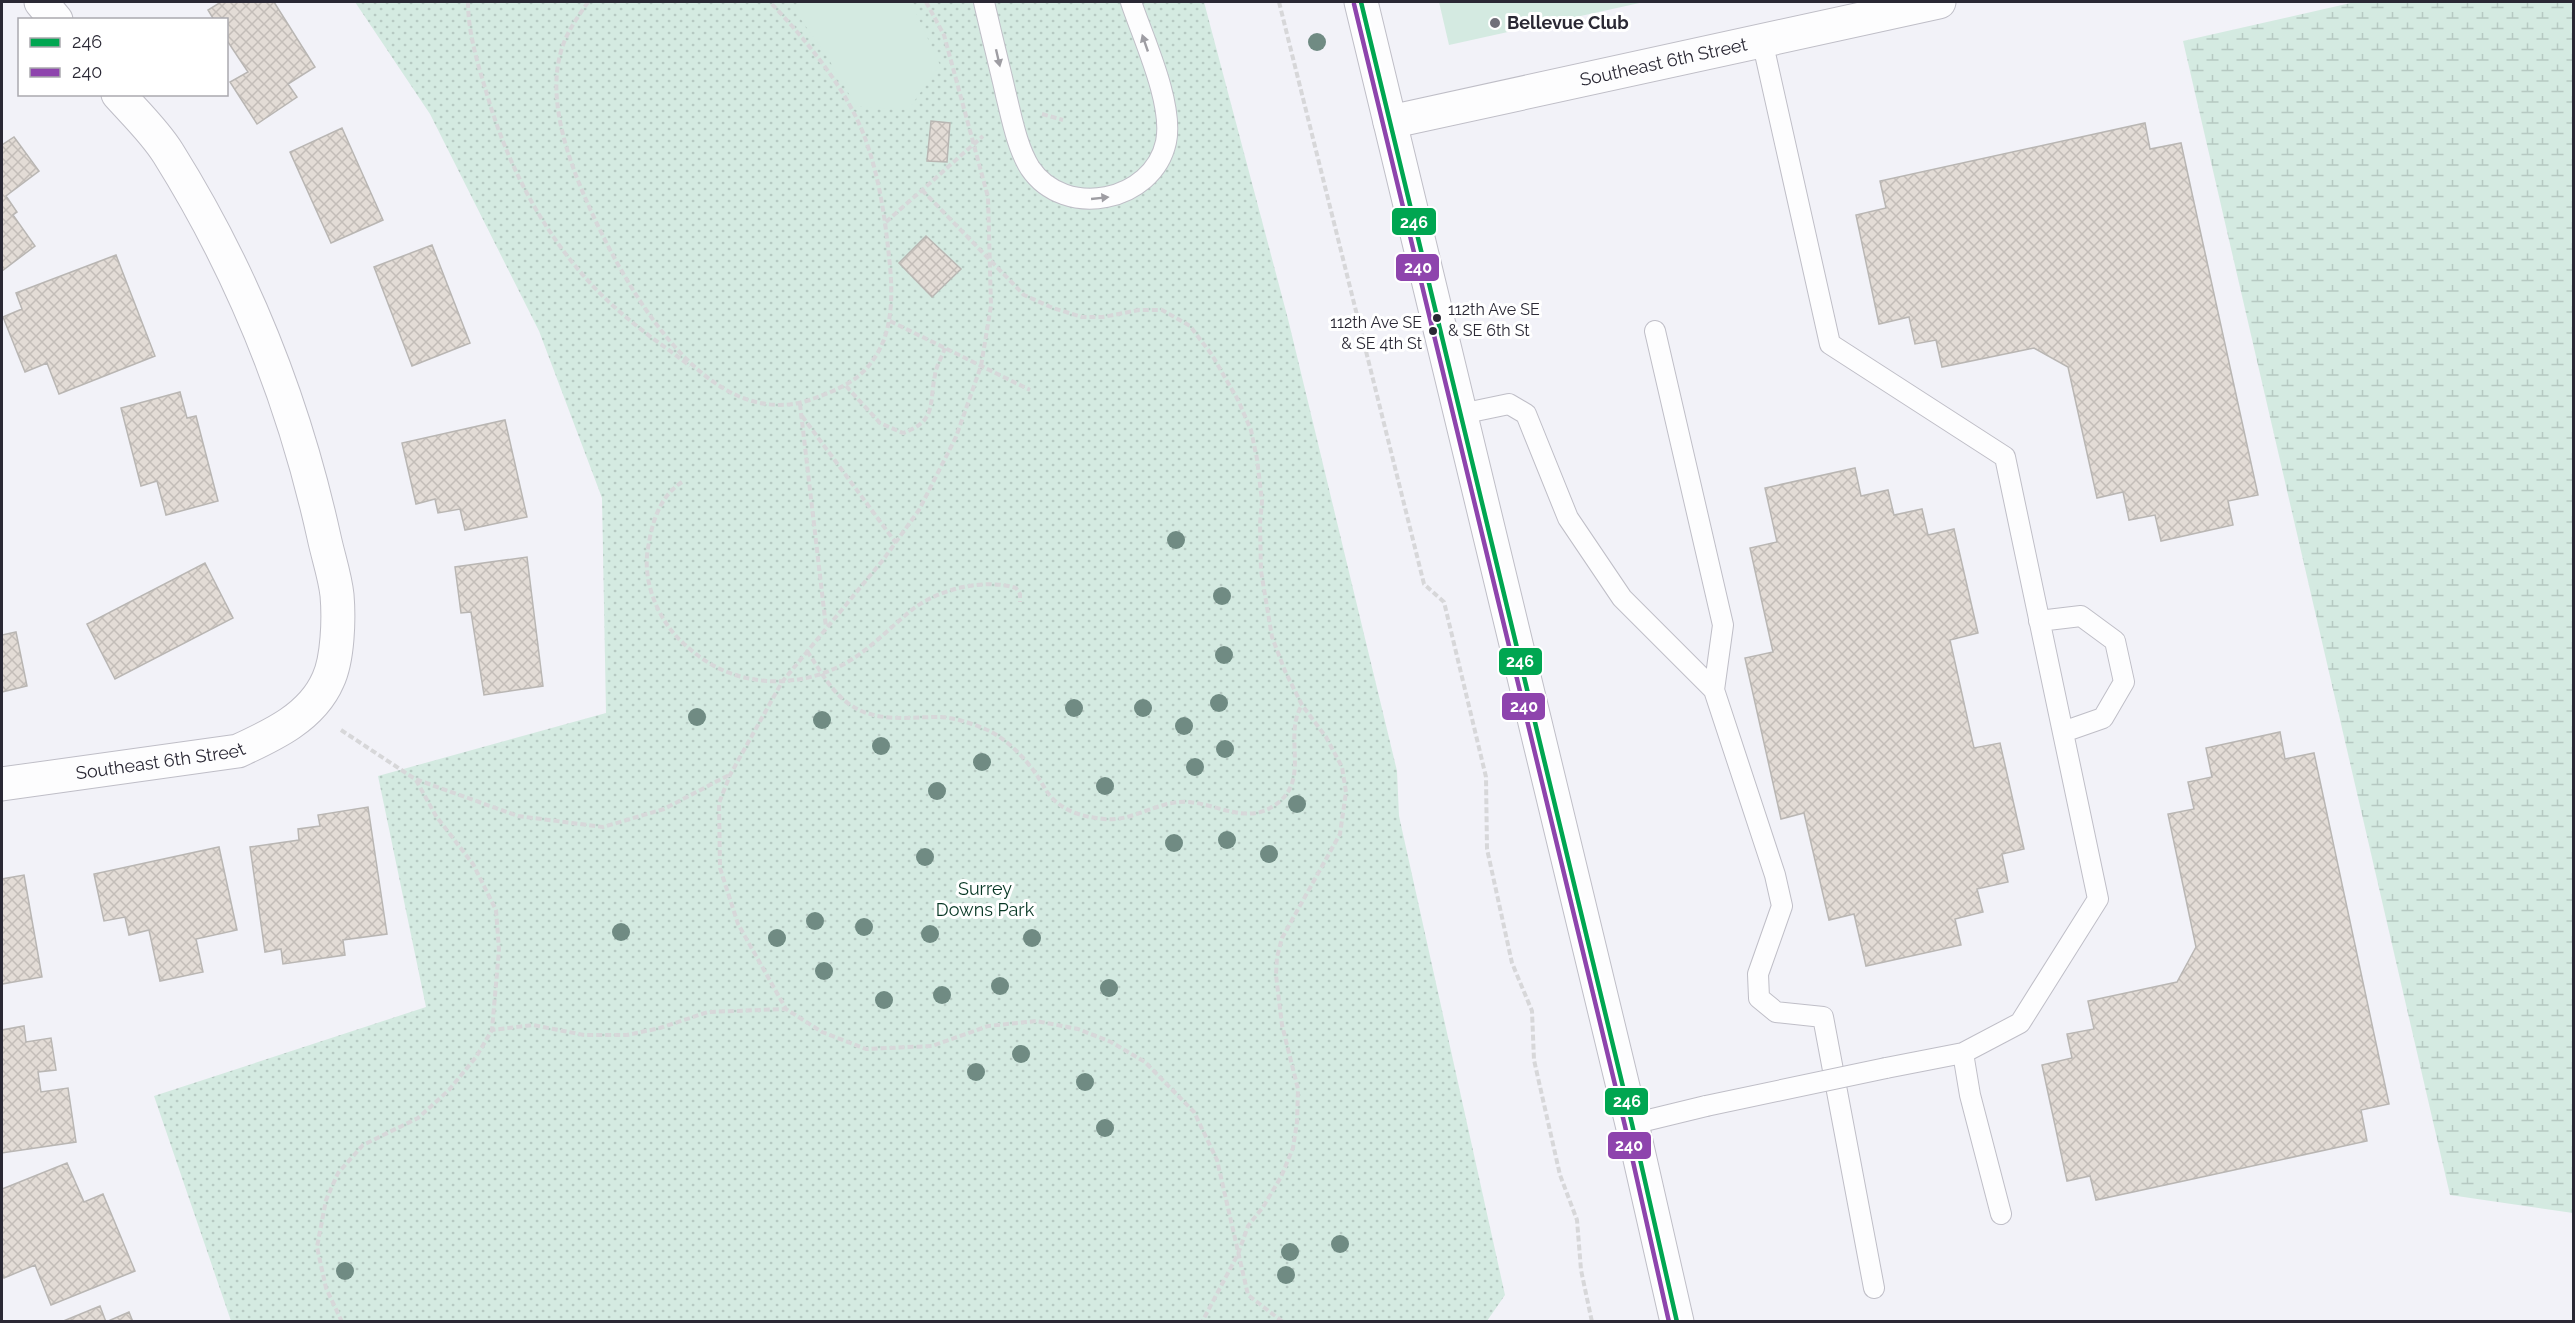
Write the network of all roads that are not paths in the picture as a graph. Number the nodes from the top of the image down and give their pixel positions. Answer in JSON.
{"nodes":[{"id":1,"x":41,"y":2,"type":"edge"},
{"id":2,"x":984,"y":2,"type":"edge"},
{"id":3,"x":1131,"y":2,"type":"edge"},
{"id":4,"x":1361,"y":2,"type":"edge"},
{"id":5,"x":1939,"y":2,"type":"edge"},
{"id":6,"x":54,"y":18,"type":"edge"},
{"id":7,"x":1762,"y":40,"type":"junction"},
{"id":8,"x":120,"y":96,"type":"edge"},
{"id":9,"x":1390,"y":122,"type":"junction"},
{"id":10,"x":1655,"y":331,"type":"dead end"},
{"id":11,"x":1461,"y":414,"type":"junction"},
{"id":12,"x":2039,"y":621,"type":"junction"},
{"id":13,"x":1714,"y":690,"type":"junction"},
{"id":14,"x":2063,"y":732,"type":"junction"},
{"id":15,"x":2,"y":784,"type":"edge"},
{"id":16,"x":1963,"y":1053,"type":"junction"},
{"id":17,"x":1632,"y":1124,"type":"junction"},
{"id":18,"x":2001,"y":1214,"type":"dead end"},
{"id":19,"x":1874,"y":1288,"type":"dead end"},
{"id":20,"x":1677,"y":1322,"type":"edge"}],
"edges":[{"from":1,"to":6,"type":"street"},
{"from":2,"to":3,"type":"lane","one_way":true},
{"from":4,"to":9,"type":"street"},
{"from":5,"to":7,"type":"street","name":"Southeast 6th Street"},
{"from":7,"to":9,"type":"street","name":"Southeast 6th Street"},
{"from":7,"to":12,"type":"lane"},
{"from":8,"to":15,"type":"street","name":"Southeast 6th Street"},
{"from":9,"to":11,"type":"street"},
{"from":10,"to":13,"type":"lane"},
{"from":11,"to":13,"type":"lane"},
{"from":11,"to":17,"type":"street"},
{"from":12,"to":14,"type":"lane"},
{"from":12,"to":14,"type":"lane"},
{"from":13,"to":19,"type":"lane"},
{"from":14,"to":16,"type":"lane"},
{"from":16,"to":17,"type":"lane","bridge":true},
{"from":16,"to":18,"type":"lane"},
{"from":17,"to":20,"type":"street"}]}
